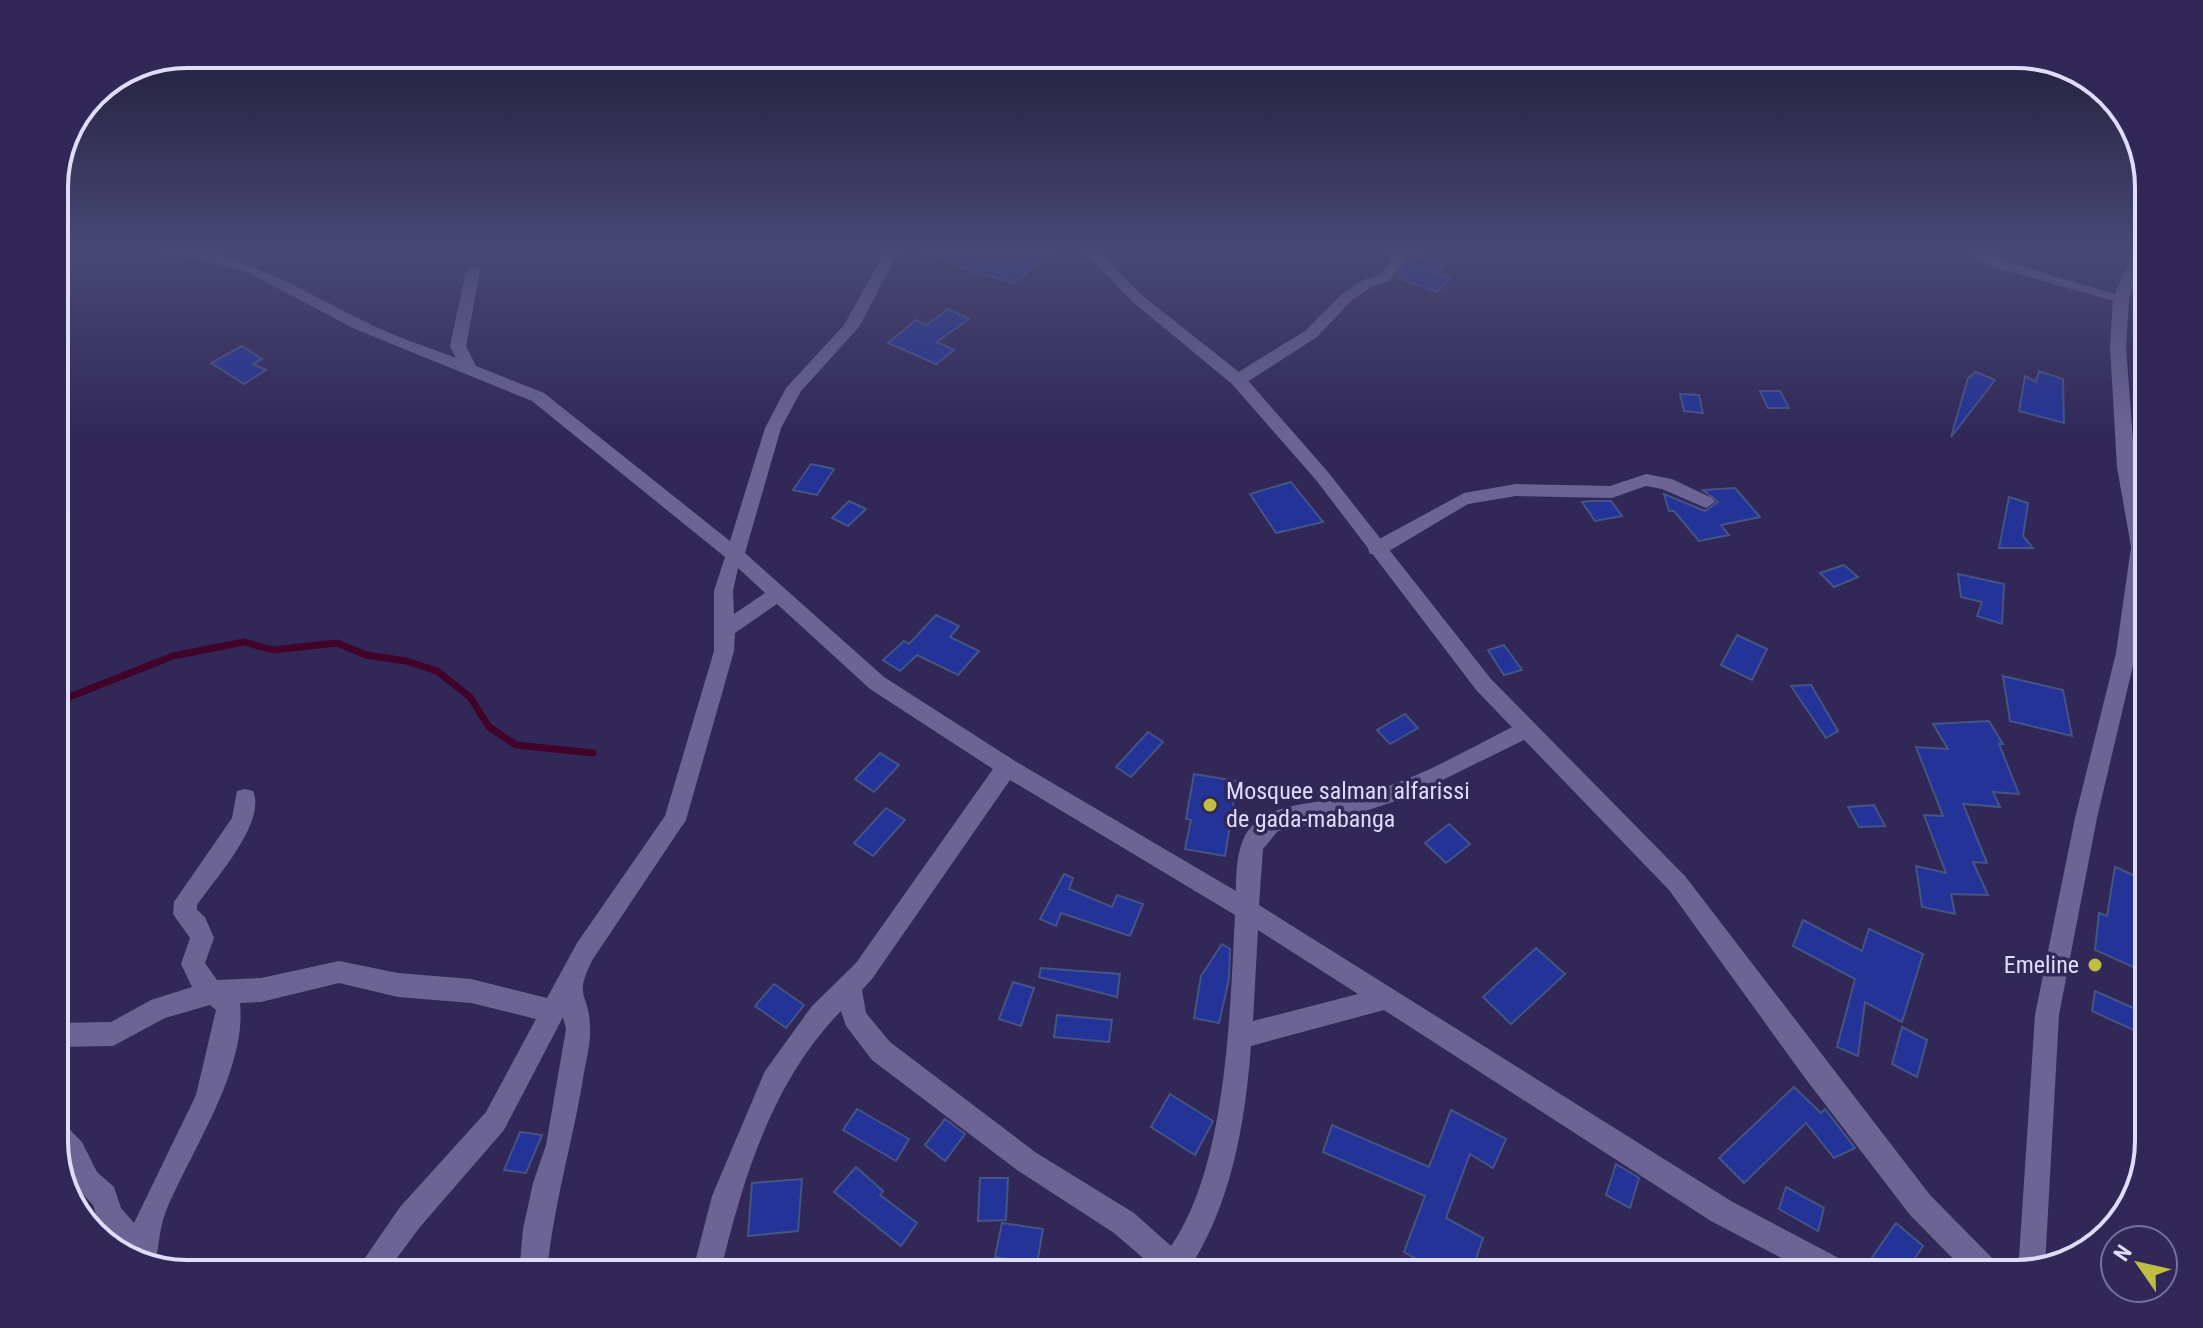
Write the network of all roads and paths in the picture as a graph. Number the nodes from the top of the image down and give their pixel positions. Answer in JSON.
{"nodes":[{"id":1,"x":334,"y":312,"type":"edge"},
{"id":2,"x":465,"y":312,"type":"edge"},
{"id":3,"x":859,"y":312,"type":"edge"},
{"id":4,"x":1154,"y":312,"type":"edge"},
{"id":5,"x":1334,"y":312,"type":"edge"},
{"id":6,"x":2127,"y":312,"type":"edge"},
{"id":7,"x":468,"y":367,"type":"junction"},
{"id":8,"x":1238,"y":380,"type":"junction"},
{"id":9,"x":2126,"y":467,"type":"junction"},
{"id":10,"x":2135,"y":468,"type":"edge"},
{"id":11,"x":2135,"y":496,"type":"edge"},
{"id":12,"x":1706,"y":502,"type":"dead end"},
{"id":13,"x":1377,"y":549,"type":"junction"},
{"id":14,"x":735,"y":555,"type":"junction"},
{"id":15,"x":2135,"y":585,"type":"edge"},
{"id":16,"x":777,"y":595,"type":"junction"},
{"id":17,"x":728,"y":628,"type":"junction"},
{"id":18,"x":1527,"y":729,"type":"junction"},
{"id":19,"x":1007,"y":767,"type":"junction"},
{"id":20,"x":245,"y":798,"type":"dead end"},
{"id":21,"x":1247,"y":910,"type":"junction"},
{"id":22,"x":568,"y":980,"type":"junction"},
{"id":23,"x":849,"y":987,"type":"junction"},
{"id":24,"x":216,"y":992,"type":"junction"},
{"id":25,"x":1386,"y":998,"type":"junction"},
{"id":26,"x":552,"y":1011,"type":"junction"},
{"id":27,"x":68,"y":1035,"type":"edge"},
{"id":28,"x":1237,"y":1037,"type":"junction"},
{"id":29,"x":68,"y":1146,"type":"edge"},
{"id":30,"x":134,"y":1247,"type":"edge"},
{"id":31,"x":143,"y":1251,"type":"edge"},
{"id":32,"x":2032,"y":1259,"type":"edge"},
{"id":33,"x":378,"y":1260,"type":"edge"},
{"id":34,"x":534,"y":1260,"type":"edge"},
{"id":35,"x":709,"y":1260,"type":"edge"},
{"id":36,"x":1161,"y":1260,"type":"edge"},
{"id":37,"x":1178,"y":1260,"type":"edge"},
{"id":38,"x":1814,"y":1260,"type":"edge"},
{"id":39,"x":1974,"y":1260,"type":"edge"}],
"edges":[{"from":1,"to":7,"type":"street"},
{"from":2,"to":7,"type":"street"},
{"from":3,"to":14,"type":"street"},
{"from":4,"to":8,"type":"street"},
{"from":5,"to":8,"type":"street"},
{"from":6,"to":9,"type":"street"},
{"from":7,"to":14,"type":"street"},
{"from":8,"to":13,"type":"street"},
{"from":9,"to":10,"type":"street"},
{"from":9,"to":11,"type":"street"},
{"from":12,"to":13,"type":"street"},
{"from":13,"to":18,"type":"street"},
{"from":14,"to":16,"type":"street"},
{"from":14,"to":17,"type":"street"},
{"from":15,"to":32,"type":"street"},
{"from":16,"to":17,"type":"street"},
{"from":16,"to":19,"type":"street"},
{"from":17,"to":22,"type":"street"},
{"from":18,"to":21,"type":"street"},
{"from":18,"to":39,"type":"street"},
{"from":19,"to":21,"type":"street"},
{"from":19,"to":23,"type":"street"},
{"from":20,"to":24,"type":"street"},
{"from":21,"to":25,"type":"street"},
{"from":21,"to":28,"type":"street"},
{"from":22,"to":26,"type":"street"},
{"from":22,"to":34,"type":"street"},
{"from":23,"to":35,"type":"street"},
{"from":23,"to":36,"type":"street"},
{"from":24,"to":26,"type":"street"},
{"from":24,"to":27,"type":"street"},
{"from":24,"to":31,"type":"street"},
{"from":25,"to":28,"type":"street"},
{"from":25,"to":38,"type":"street"},
{"from":26,"to":33,"type":"street"},
{"from":28,"to":37,"type":"street"},
{"from":29,"to":30,"type":"street"}]}
